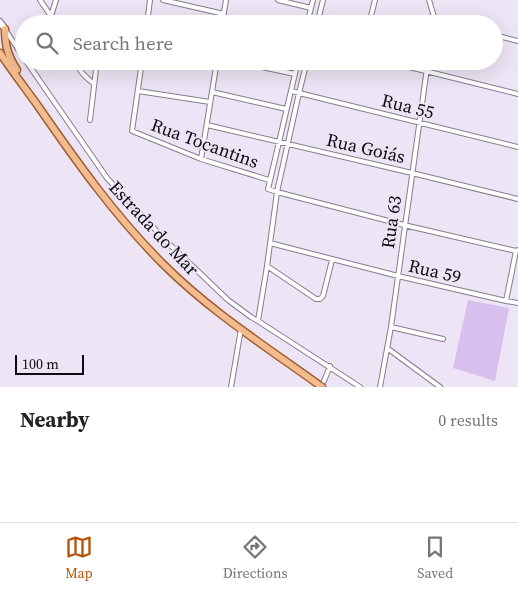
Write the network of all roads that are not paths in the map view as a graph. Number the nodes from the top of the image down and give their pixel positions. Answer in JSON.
{"nodes":[{"id":1,"x":40,"y":0,"type":"edge"},
{"id":2,"x":56,"y":0,"type":"edge"},
{"id":3,"x":150,"y":0,"type":"edge"},
{"id":4,"x":163,"y":0,"type":"edge"},
{"id":5,"x":226,"y":0,"type":"edge"},
{"id":6,"x":278,"y":0,"type":"edge"},
{"id":7,"x":313,"y":0,"type":"edge"},
{"id":8,"x":324,"y":0,"type":"edge"},
{"id":9,"x":375,"y":0,"type":"edge"},
{"id":10,"x":429,"y":0,"type":"edge"},
{"id":11,"x":311,"y":8,"type":"junction"},
{"id":12,"x":224,"y":14,"type":"joint"},
{"id":13,"x":50,"y":15,"type":"edge"},
{"id":14,"x":51,"y":15,"type":"edge"},
{"id":15,"x":148,"y":15,"type":"edge"},
{"id":16,"x":309,"y":15,"type":"edge"},
{"id":17,"x":320,"y":15,"type":"edge"},
{"id":18,"x":371,"y":15,"type":"edge"},
{"id":19,"x":432,"y":15,"type":"edge"},
{"id":20,"x":0,"y":22,"type":"edge"},
{"id":21,"x":5,"y":29,"type":"junction"},
{"id":22,"x":503,"y":37,"type":"edge"},
{"id":23,"x":518,"y":41,"type":"edge"},
{"id":24,"x":15,"y":44,"type":"edge"},
{"id":25,"x":1,"y":56,"type":"edge"},
{"id":26,"x":15,"y":66,"type":"edge"},
{"id":27,"x":17,"y":70,"type":"edge"},
{"id":28,"x":32,"y":70,"type":"edge"},
{"id":29,"x":79,"y":70,"type":"edge"},
{"id":30,"x":96,"y":70,"type":"edge"},
{"id":31,"x":141,"y":70,"type":"edge"},
{"id":32,"x":215,"y":70,"type":"edge"},
{"id":33,"x":276,"y":70,"type":"edge"},
{"id":34,"x":296,"y":70,"type":"edge"},
{"id":35,"x":305,"y":70,"type":"edge"},
{"id":36,"x":422,"y":70,"type":"edge"},
{"id":37,"x":426,"y":71,"type":"junction"},
{"id":38,"x":295,"y":74,"type":"junction"},
{"id":39,"x":94,"y":84,"type":"junction"},
{"id":40,"x":138,"y":90,"type":"junction"},
{"id":41,"x":291,"y":91,"type":"junction"},
{"id":42,"x":212,"y":92,"type":"junction"},
{"id":43,"x":299,"y":93,"type":"junction"},
{"id":44,"x":518,"y":94,"type":"edge"},
{"id":45,"x":34,"y":100,"type":"junction"},
{"id":46,"x":210,"y":102,"type":"junction"},
{"id":47,"x":286,"y":109,"type":"junction"},
{"id":48,"x":90,"y":120,"type":"dead end"},
{"id":49,"x":419,"y":123,"type":"junction"},
{"id":50,"x":207,"y":125,"type":"junction"},
{"id":51,"x":279,"y":141,"type":"junction"},
{"id":52,"x":289,"y":143,"type":"junction"},
{"id":53,"x":518,"y":147,"type":"edge"},
{"id":54,"x":202,"y":159,"type":"junction"},
{"id":55,"x":412,"y":172,"type":"junction"},
{"id":56,"x":269,"y":180,"type":"junction"},
{"id":57,"x":277,"y":192,"type":"junction"},
{"id":58,"x":518,"y":199,"type":"edge"},
{"id":59,"x":404,"y":225,"type":"junction"},
{"id":60,"x":270,"y":244,"type":"junction"},
{"id":61,"x":517,"y":250,"type":"edge"},
{"id":62,"x":332,"y":260,"type":"junction"},
{"id":63,"x":267,"y":266,"type":"junction"},
{"id":64,"x":398,"y":276,"type":"junction"},
{"id":65,"x":506,"y":301,"type":"junction"},
{"id":66,"x":518,"y":303,"type":"edge"},
{"id":67,"x":258,"y":321,"type":"junction"},
{"id":68,"x":391,"y":327,"type":"junction"},
{"id":69,"x":241,"y":329,"type":"junction"},
{"id":70,"x":443,"y":338,"type":"dead end"},
{"id":71,"x":387,"y":348,"type":"junction"},
{"id":72,"x":330,"y":366,"type":"junction"},
{"id":73,"x":323,"y":384,"type":"edge"},
{"id":74,"x":232,"y":387,"type":"edge"},
{"id":75,"x":360,"y":387,"type":"edge"},
{"id":76,"x":380,"y":387,"type":"edge"},
{"id":77,"x":440,"y":387,"type":"edge"}],
"edges":[{"from":1,"to":13,"type":"street"},
{"from":2,"to":14,"type":"street"},
{"from":3,"to":15,"type":"street"},
{"from":4,"to":12,"type":"street"},
{"from":5,"to":12,"type":"street"},
{"from":6,"to":11,"type":"street"},
{"from":7,"to":11,"type":"street"},
{"from":8,"to":17,"type":"street"},
{"from":9,"to":18,"type":"street"},
{"from":10,"to":19,"type":"street"},
{"from":11,"to":16,"type":"street"},
{"from":20,"to":21,"type":"main road"},
{"from":21,"to":24,"type":"street"},
{"from":21,"to":26,"type":"main road"},
{"from":22,"to":23,"type":"street"},
{"from":25,"to":45,"type":"main road","name":"Estrada do Mar"},
{"from":27,"to":45,"type":"main road"},
{"from":28,"to":67,"type":"street"},
{"from":29,"to":39,"type":"street"},
{"from":30,"to":39,"type":"street"},
{"from":31,"to":40,"type":"street"},
{"from":32,"to":42,"type":"street"},
{"from":33,"to":38,"type":"street"},
{"from":34,"to":38,"type":"street"},
{"from":35,"to":43,"type":"street"},
{"from":36,"to":37,"type":"street"},
{"from":37,"to":44,"type":"street"},
{"from":37,"to":49,"type":"street","name":"Rua 63"},
{"from":38,"to":41,"type":"street"},
{"from":39,"to":48,"type":"street"},
{"from":40,"to":46,"type":"street"},
{"from":40,"to":54,"type":"street","name":"Rua Tocantins"},
{"from":41,"to":43,"type":"street","name":"Rua 55"},
{"from":41,"to":47,"type":"street"},
{"from":42,"to":46,"type":"street"},
{"from":42,"to":47,"type":"street"},
{"from":43,"to":49,"type":"street","name":"Rua 55"},
{"from":43,"to":52,"type":"street"},
{"from":45,"to":69,"type":"main road","name":"Estrada do Mar"},
{"from":46,"to":50,"type":"street"},
{"from":47,"to":51,"type":"street"},
{"from":49,"to":53,"type":"street","name":"Rua 55"},
{"from":49,"to":55,"type":"street","name":"Rua 63"},
{"from":50,"to":51,"type":"street","name":"Rua Goiás"},
{"from":50,"to":54,"type":"street"},
{"from":51,"to":52,"type":"street","name":"Rua Goiás"},
{"from":51,"to":56,"type":"street"},
{"from":52,"to":55,"type":"street","name":"Rua Goiás"},
{"from":52,"to":57,"type":"street"},
{"from":54,"to":56,"type":"street","name":"Rua Tocantins"},
{"from":55,"to":58,"type":"street","name":"Rua Goiás"},
{"from":55,"to":59,"type":"street","name":"Rua 63"},
{"from":56,"to":57,"type":"street","name":"Rua Tocantins"},
{"from":57,"to":59,"type":"street","name":"Rua Tocantins"},
{"from":57,"to":60,"type":"street"},
{"from":59,"to":61,"type":"street","name":"Rua Tocantins"},
{"from":59,"to":64,"type":"street","name":"Rua 63"},
{"from":60,"to":62,"type":"street","name":"Rua 59"},
{"from":60,"to":63,"type":"street"},
{"from":61,"to":65,"type":"street"},
{"from":62,"to":63,"type":"street"},
{"from":62,"to":64,"type":"street","name":"Rua 59"},
{"from":63,"to":67,"type":"street"},
{"from":64,"to":65,"type":"street","name":"Rua 59"},
{"from":64,"to":68,"type":"street","name":"Rua 63"},
{"from":65,"to":66,"type":"street","name":"Rua 59"},
{"from":67,"to":72,"type":"street"},
{"from":68,"to":70,"type":"street"},
{"from":68,"to":71,"type":"street","name":"Rua 63"},
{"from":69,"to":73,"type":"main road","name":"Estrada do Mar"},
{"from":69,"to":74,"type":"street"},
{"from":71,"to":76,"type":"street","name":"Rua 63"},
{"from":71,"to":77,"type":"street"},
{"from":72,"to":73,"type":"street"},
{"from":72,"to":75,"type":"street"}]}
